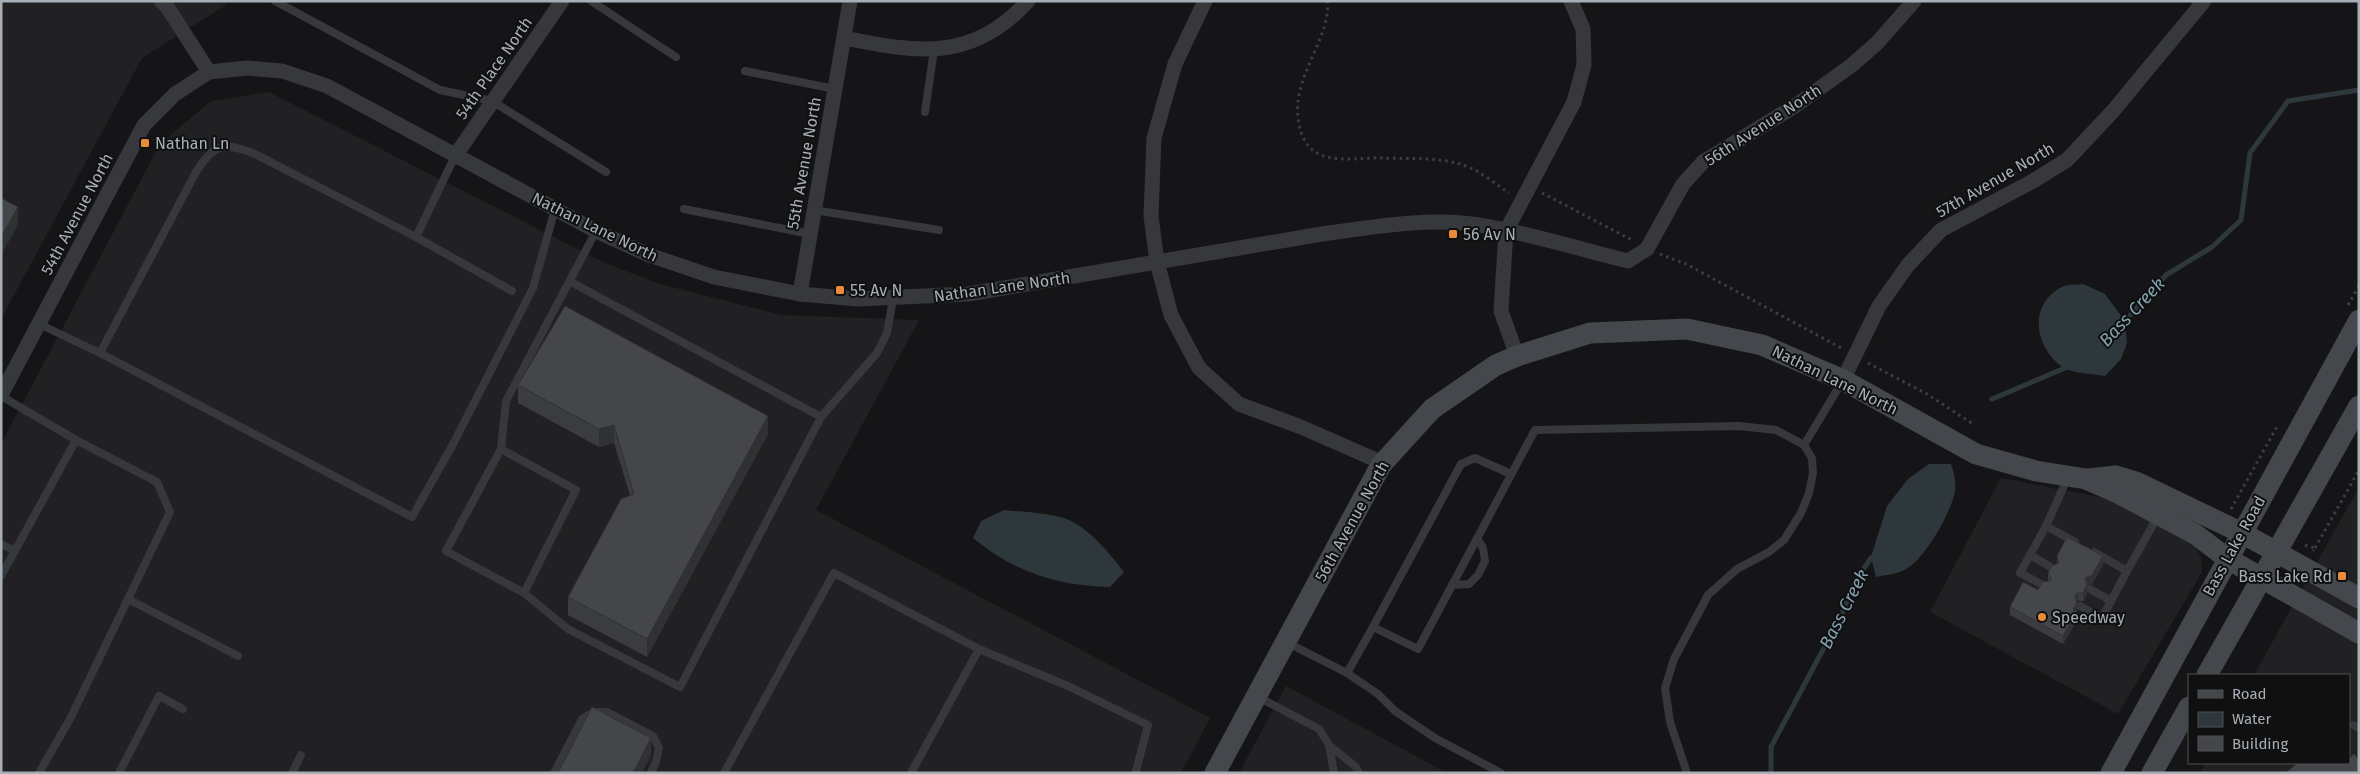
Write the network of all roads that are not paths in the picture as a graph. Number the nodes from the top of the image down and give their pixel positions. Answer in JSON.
{"nodes":[{"id":1,"x":276,"y":1,"type":"edge"},
{"id":2,"x":562,"y":1,"type":"edge"},
{"id":3,"x":591,"y":1,"type":"edge"},
{"id":4,"x":850,"y":1,"type":"edge"},
{"id":5,"x":1028,"y":1,"type":"edge"},
{"id":6,"x":1205,"y":1,"type":"edge"},
{"id":7,"x":1571,"y":1,"type":"edge"},
{"id":8,"x":1914,"y":1,"type":"edge"},
{"id":9,"x":2204,"y":1,"type":"edge"},
{"id":10,"x":167,"y":3,"type":"edge"},
{"id":11,"x":845,"y":38,"type":"junction"},
{"id":12,"x":934,"y":50,"type":"junction"},
{"id":13,"x":676,"y":57,"type":"dead end"},
{"id":14,"x":745,"y":71,"type":"dead end"},
{"id":15,"x":210,"y":72,"type":"junction"},
{"id":16,"x":835,"y":90,"type":"junction"},
{"id":17,"x":492,"y":101,"type":"junction"},
{"id":18,"x":925,"y":112,"type":"dead end"},
{"id":19,"x":456,"y":156,"type":"junction"},
{"id":20,"x":606,"y":172,"type":"dead end"},
{"id":21,"x":555,"y":209,"type":"junction"},
{"id":22,"x":684,"y":209,"type":"dead end"},
{"id":23,"x":814,"y":210,"type":"junction"},
{"id":24,"x":939,"y":230,"type":"dead end"},
{"id":25,"x":1506,"y":231,"type":"junction"},
{"id":26,"x":596,"y":232,"type":"junction"},
{"id":27,"x":810,"y":234,"type":"junction"},
{"id":28,"x":416,"y":237,"type":"junction"},
{"id":29,"x":1157,"y":262,"type":"junction"},
{"id":30,"x":570,"y":282,"type":"junction"},
{"id":31,"x":512,"y":291,"type":"dead end"},
{"id":32,"x":800,"y":294,"type":"junction"},
{"id":33,"x":893,"y":299,"type":"junction"},
{"id":34,"x":2359,"y":320,"type":"edge"},
{"id":35,"x":38,"y":324,"type":"junction"},
{"id":36,"x":100,"y":353,"type":"junction"},
{"id":37,"x":1516,"y":356,"type":"junction"},
{"id":38,"x":1842,"y":380,"type":"junction"},
{"id":39,"x":1,"y":396,"type":"edge"},
{"id":40,"x":2359,"y":406,"type":"edge"},
{"id":41,"x":821,"y":417,"type":"junction"},
{"id":42,"x":76,"y":440,"type":"junction"},
{"id":43,"x":1804,"y":445,"type":"junction"},
{"id":44,"x":500,"y":449,"type":"junction"},
{"id":45,"x":1383,"y":462,"type":"junction"},
{"id":46,"x":1511,"y":474,"type":"junction"},
{"id":47,"x":2077,"y":477,"type":"junction"},
{"id":48,"x":2159,"y":514,"type":"junction"},
{"id":49,"x":2046,"y":526,"type":"junction"},
{"id":50,"x":2242,"y":533,"type":"junction"},
{"id":51,"x":1477,"y":538,"type":"junction"},
{"id":52,"x":1,"y":544,"type":"edge"},
{"id":53,"x":15,"y":551,"type":"junction"},
{"id":54,"x":2276,"y":552,"type":"junction"},
{"id":55,"x":2030,"y":555,"type":"junction"},
{"id":56,"x":2228,"y":559,"type":"junction"},
{"id":57,"x":2054,"y":569,"type":"edge"},
{"id":58,"x":2127,"y":571,"type":"junction"},
{"id":59,"x":1,"y":576,"type":"edge"},
{"id":60,"x":2262,"y":579,"type":"junction"},
{"id":61,"x":1452,"y":585,"type":"junction"},
{"id":62,"x":2045,"y":586,"type":"edge"},
{"id":63,"x":2090,"y":589,"type":"dead end"},
{"id":64,"x":524,"y":593,"type":"junction"},
{"id":65,"x":2359,"y":598,"type":"edge"},
{"id":66,"x":128,"y":599,"type":"junction"},
{"id":67,"x":2111,"y":601,"type":"junction"},
{"id":68,"x":2080,"y":606,"type":"dead end"},
{"id":69,"x":1373,"y":626,"type":"junction"},
{"id":70,"x":2359,"y":633,"type":"edge"},
{"id":71,"x":1286,"y":642,"type":"junction"},
{"id":72,"x":979,"y":649,"type":"junction"},
{"id":73,"x":238,"y":656,"type":"dead end"},
{"id":74,"x":1347,"y":672,"type":"junction"},
{"id":75,"x":2208,"y":674,"type":"edge"},
{"id":76,"x":1256,"y":696,"type":"junction"},
{"id":77,"x":183,"y":709,"type":"dead end"},
{"id":78,"x":2188,"y":709,"type":"edge"},
{"id":79,"x":1329,"y":744,"type":"junction"},
{"id":80,"x":301,"y":755,"type":"dead end"},
{"id":81,"x":1137,"y":772,"type":"edge"},
{"id":82,"x":39,"y":773,"type":"edge"},
{"id":83,"x":119,"y":773,"type":"edge"},
{"id":84,"x":292,"y":773,"type":"edge"},
{"id":85,"x":554,"y":773,"type":"edge"},
{"id":86,"x":651,"y":773,"type":"edge"},
{"id":87,"x":724,"y":773,"type":"edge"},
{"id":88,"x":911,"y":773,"type":"edge"},
{"id":89,"x":1215,"y":773,"type":"edge"},
{"id":90,"x":1334,"y":773,"type":"edge"},
{"id":91,"x":1358,"y":773,"type":"edge"},
{"id":92,"x":1501,"y":773,"type":"edge"},
{"id":93,"x":1688,"y":773,"type":"edge"},
{"id":94,"x":2111,"y":773,"type":"edge"},
{"id":95,"x":2152,"y":773,"type":"edge"}],
"edges":[{"from":1,"to":17,"type":"lane"},
{"from":2,"to":17,"type":"street","name":"54th Place North"},
{"from":3,"to":13,"type":"lane"},
{"from":4,"to":11,"type":"street","name":"55th Avenue North"},
{"from":5,"to":12,"type":"street"},
{"from":6,"to":29,"type":"street"},
{"from":7,"to":25,"type":"street"},
{"from":8,"to":25,"type":"street","name":"56th Avenue North"},
{"from":9,"to":38,"type":"street","name":"57th Avenue North"},
{"from":10,"to":15,"type":"street"},
{"from":11,"to":12,"type":"street"},
{"from":11,"to":16,"type":"street","name":"55th Avenue North"},
{"from":12,"to":18,"type":"lane"},
{"from":14,"to":16,"type":"lane"},
{"from":15,"to":19,"type":"street","name":"Nathan Lane North"},
{"from":15,"to":35,"type":"street","name":"54th Avenue North"},
{"from":16,"to":23,"type":"street","name":"55th Avenue North"},
{"from":17,"to":19,"type":"street","name":"54th Place North"},
{"from":17,"to":20,"type":"lane"},
{"from":19,"to":21,"type":"street","name":"Nathan Lane North"},
{"from":19,"to":28,"type":"lane"},
{"from":21,"to":26,"type":"street","name":"Nathan Lane North"},
{"from":21,"to":36,"type":"lane"},
{"from":22,"to":27,"type":"lane"},
{"from":23,"to":24,"type":"lane"},
{"from":23,"to":27,"type":"street","name":"55th Avenue North"},
{"from":25,"to":29,"type":"street","name":"Nathan Lane North"},
{"from":25,"to":37,"type":"street"},
{"from":26,"to":30,"type":"lane"},
{"from":26,"to":32,"type":"street","name":"Nathan Lane North"},
{"from":27,"to":32,"type":"street","name":"55th Avenue North"},
{"from":28,"to":31,"type":"lane"},
{"from":28,"to":36,"type":"lane"},
{"from":29,"to":33,"type":"street","name":"Nathan Lane North"},
{"from":29,"to":45,"type":"street"},
{"from":30,"to":41,"type":"lane"},
{"from":30,"to":44,"type":"lane"},
{"from":32,"to":33,"type":"street","name":"Nathan Lane North"},
{"from":33,"to":41,"type":"lane"},
{"from":34,"to":50,"type":"street","name":"Bass Lake Road"},
{"from":35,"to":36,"type":"lane"},
{"from":35,"to":39,"type":"street","name":"54th Avenue North"},
{"from":37,"to":38,"type":"street","name":"Nathan Lane North"},
{"from":37,"to":45,"type":"street","name":"56th Avenue North"},
{"from":38,"to":43,"type":"lane"},
{"from":38,"to":47,"type":"street","name":"Nathan Lane North"},
{"from":39,"to":42,"type":"lane"},
{"from":40,"to":54,"type":"street"},
{"from":41,"to":64,"type":"lane"},
{"from":42,"to":53,"type":"lane"},
{"from":42,"to":66,"type":"lane"},
{"from":43,"to":46,"type":"lane"},
{"from":43,"to":93,"type":"lane"},
{"from":44,"to":64,"type":"lane"},
{"from":44,"to":64,"type":"lane"},
{"from":45,"to":71,"type":"street","name":"56th Avenue North"},
{"from":46,"to":51,"type":"lane"},
{"from":46,"to":69,"type":"lane"},
{"from":47,"to":48,"type":"street","name":"Nathan Lane North"},
{"from":47,"to":49,"type":"lane"},
{"from":47,"to":50,"type":"street","name":"Nathan Lane North"},
{"from":48,"to":56,"type":"street","name":"Nathan Lane North"},
{"from":48,"to":58,"type":"lane"},
{"from":49,"to":55,"type":"lane"},
{"from":49,"to":58,"type":"lane"},
{"from":50,"to":54,"type":"street","name":"Nathan Lane North"},
{"from":50,"to":56,"type":"street","name":"Bass Lake Road"},
{"from":51,"to":61,"type":"lane"},
{"from":51,"to":61,"type":"lane"},
{"from":52,"to":53,"type":"lane"},
{"from":53,"to":59,"type":"lane"},
{"from":54,"to":60,"type":"street"},
{"from":54,"to":65,"type":"street","name":"Nathan Lane North"},
{"from":55,"to":57,"type":"lane"},
{"from":55,"to":62,"type":"lane"},
{"from":56,"to":60,"type":"street","name":"Nathan Lane North"},
{"from":56,"to":94,"type":"street","name":"Bass Lake Road"},
{"from":58,"to":67,"type":"lane"},
{"from":60,"to":70,"type":"street","name":"Nathan Lane North"},
{"from":60,"to":75,"type":"street"},
{"from":61,"to":69,"type":"lane"},
{"from":63,"to":67,"type":"lane"},
{"from":66,"to":73,"type":"lane"},
{"from":66,"to":82,"type":"lane"},
{"from":67,"to":68,"type":"lane"},
{"from":69,"to":74,"type":"lane"},
{"from":71,"to":74,"type":"lane"},
{"from":71,"to":76,"type":"street","name":"56th Avenue North"},
{"from":72,"to":81,"type":"lane"},
{"from":72,"to":87,"type":"lane"},
{"from":72,"to":88,"type":"lane"},
{"from":74,"to":92,"type":"lane"},
{"from":76,"to":79,"type":"lane"},
{"from":76,"to":89,"type":"street","name":"56th Avenue North"},
{"from":77,"to":83,"type":"lane"},
{"from":78,"to":95,"type":"street"},
{"from":79,"to":90,"type":"lane"},
{"from":79,"to":91,"type":"lane"},
{"from":80,"to":84,"type":"lane"},
{"from":85,"to":86,"type":"lane"}]}
